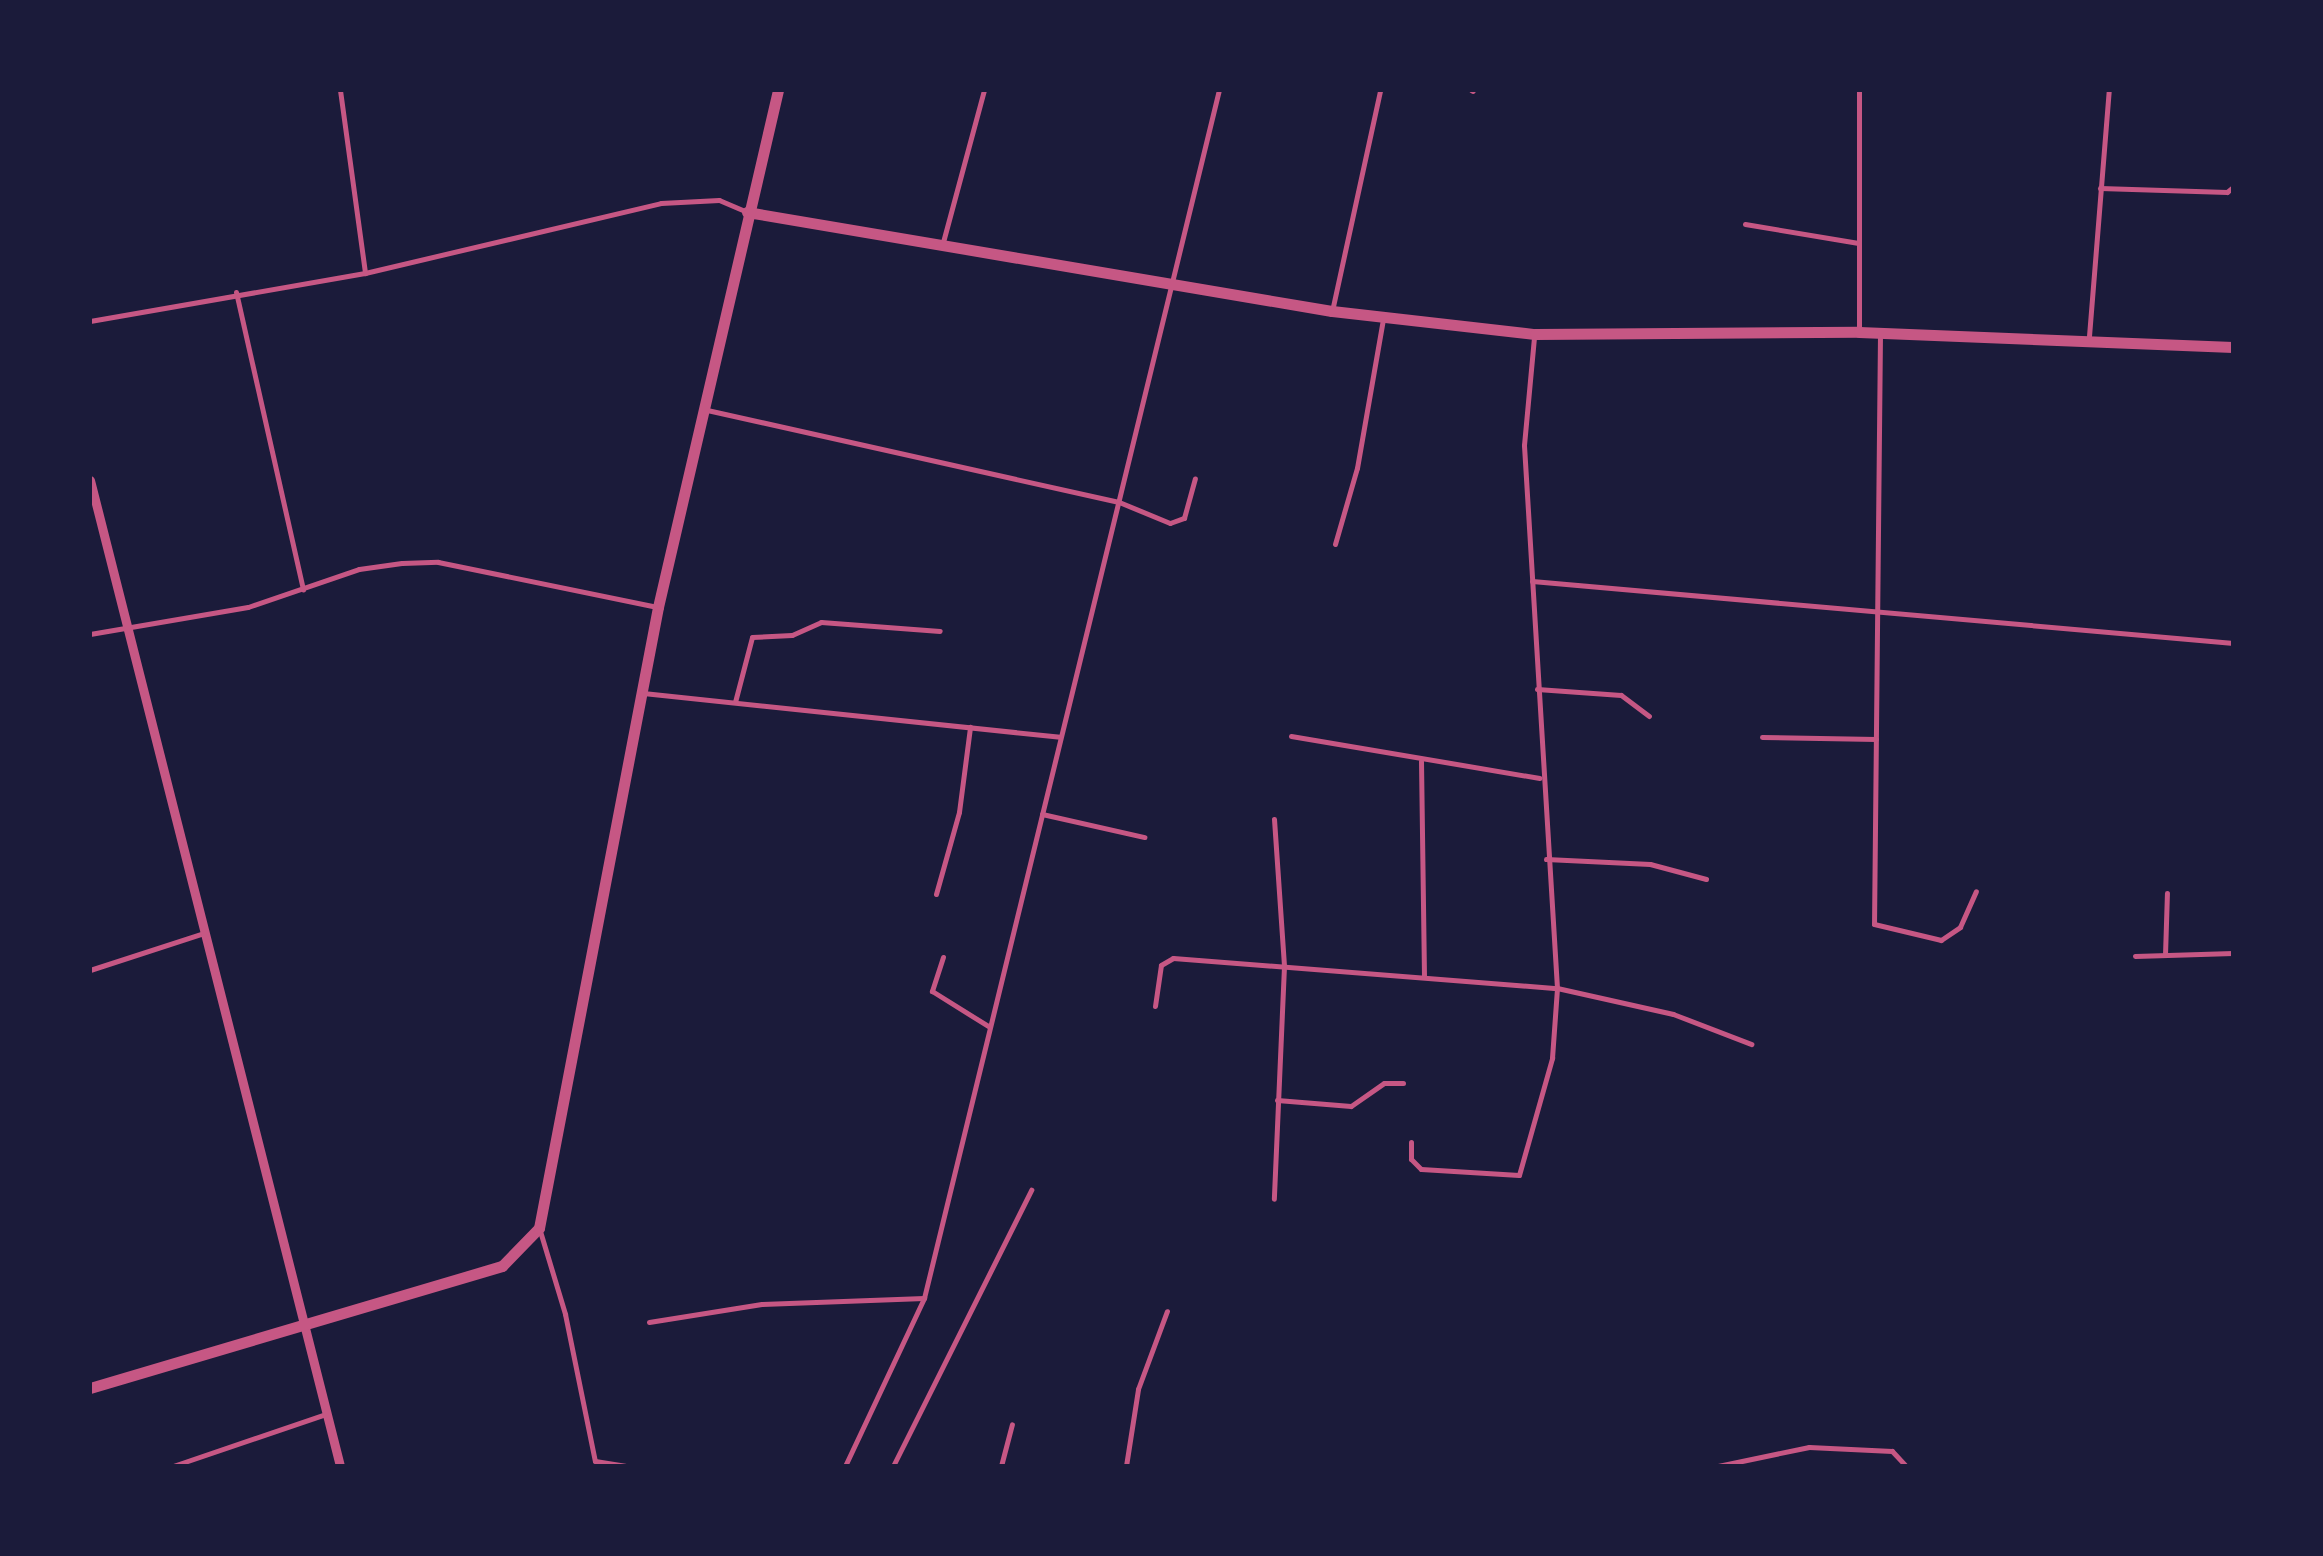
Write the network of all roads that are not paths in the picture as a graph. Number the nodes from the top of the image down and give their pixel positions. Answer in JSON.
{"nodes":[{"id":1,"x":340,"y":90,"type":"edge"},
{"id":2,"x":778,"y":90,"type":"edge"},
{"id":3,"x":984,"y":90,"type":"edge"},
{"id":4,"x":1219,"y":90,"type":"edge"},
{"id":5,"x":1380,"y":90,"type":"edge"},
{"id":6,"x":1859,"y":90,"type":"edge"},
{"id":7,"x":2109,"y":90,"type":"edge"},
{"id":8,"x":2233,"y":187,"type":"edge"},
{"id":9,"x":2100,"y":188,"type":"junction"},
{"id":10,"x":747,"y":212,"type":"junction"},
{"id":11,"x":1745,"y":224,"type":"dead end"},
{"id":12,"x":1858,"y":243,"type":"junction"},
{"id":13,"x":942,"y":244,"type":"junction"},
{"id":14,"x":366,"y":273,"type":"junction"},
{"id":15,"x":1172,"y":285,"type":"junction"},
{"id":16,"x":236,"y":292,"type":"junction"},
{"id":17,"x":1332,"y":311,"type":"junction"},
{"id":18,"x":1384,"y":316,"type":"junction"},
{"id":19,"x":90,"y":321,"type":"edge"},
{"id":20,"x":1860,"y":332,"type":"junction"},
{"id":21,"x":1528,"y":333,"type":"junction"},
{"id":22,"x":1880,"y":334,"type":"junction"},
{"id":23,"x":2089,"y":336,"type":"junction"},
{"id":24,"x":2233,"y":346,"type":"edge"},
{"id":25,"x":704,"y":409,"type":"junction"},
{"id":26,"x":1194,"y":478,"type":"dead end"},
{"id":27,"x":90,"y":480,"type":"edge"},
{"id":28,"x":1119,"y":502,"type":"junction"},
{"id":29,"x":1336,"y":544,"type":"dead end"},
{"id":30,"x":1532,"y":581,"type":"junction"},
{"id":31,"x":304,"y":590,"type":"junction"},
{"id":32,"x":658,"y":607,"type":"junction"},
{"id":33,"x":1879,"y":608,"type":"junction"},
{"id":34,"x":128,"y":630,"type":"junction"},
{"id":35,"x":940,"y":631,"type":"dead end"},
{"id":36,"x":90,"y":634,"type":"edge"},
{"id":37,"x":2233,"y":643,"type":"edge"},
{"id":38,"x":1537,"y":689,"type":"junction"},
{"id":39,"x":640,"y":693,"type":"junction"},
{"id":40,"x":735,"y":702,"type":"junction"},
{"id":41,"x":1649,"y":716,"type":"dead end"},
{"id":42,"x":970,"y":727,"type":"junction"},
{"id":43,"x":1291,"y":736,"type":"dead end"},
{"id":44,"x":1060,"y":737,"type":"junction"},
{"id":45,"x":1762,"y":737,"type":"dead end"},
{"id":46,"x":1876,"y":740,"type":"junction"},
{"id":47,"x":1421,"y":761,"type":"junction"},
{"id":48,"x":1540,"y":778,"type":"junction"},
{"id":49,"x":1042,"y":814,"type":"junction"},
{"id":50,"x":1274,"y":819,"type":"dead end"},
{"id":51,"x":1144,"y":837,"type":"dead end"},
{"id":52,"x":1546,"y":858,"type":"junction"},
{"id":53,"x":1706,"y":879,"type":"dead end"},
{"id":54,"x":1976,"y":891,"type":"dead end"},
{"id":55,"x":2167,"y":893,"type":"dead end"},
{"id":56,"x":936,"y":894,"type":"dead end"},
{"id":57,"x":201,"y":934,"type":"junction"},
{"id":58,"x":2233,"y":953,"type":"edge"},
{"id":59,"x":2135,"y":956,"type":"dead end"},
{"id":60,"x":2165,"y":956,"type":"junction"},
{"id":61,"x":943,"y":957,"type":"dead end"},
{"id":62,"x":1284,"y":966,"type":"junction"},
{"id":63,"x":90,"y":970,"type":"edge"},
{"id":64,"x":1424,"y":977,"type":"junction"},
{"id":65,"x":1557,"y":988,"type":"junction"},
{"id":66,"x":1155,"y":1006,"type":"dead end"},
{"id":67,"x":988,"y":1027,"type":"junction"},
{"id":68,"x":1751,"y":1044,"type":"dead end"},
{"id":69,"x":1403,"y":1082,"type":"dead end"},
{"id":70,"x":1277,"y":1100,"type":"junction"},
{"id":71,"x":1410,"y":1142,"type":"dead end"},
{"id":72,"x":1030,"y":1190,"type":"dead end"},
{"id":73,"x":1274,"y":1199,"type":"dead end"},
{"id":74,"x":539,"y":1228,"type":"junction"},
{"id":75,"x":924,"y":1298,"type":"junction"},
{"id":76,"x":1167,"y":1311,"type":"dead end"},
{"id":77,"x":302,"y":1321,"type":"junction"},
{"id":78,"x":649,"y":1322,"type":"dead end"},
{"id":79,"x":90,"y":1388,"type":"edge"},
{"id":80,"x":323,"y":1414,"type":"junction"},
{"id":81,"x":1012,"y":1424,"type":"dead end"},
{"id":82,"x":596,"y":1463,"type":"edge"},
{"id":83,"x":173,"y":1466,"type":"edge"},
{"id":84,"x":340,"y":1466,"type":"edge"},
{"id":85,"x":625,"y":1466,"type":"edge"},
{"id":86,"x":845,"y":1466,"type":"edge"},
{"id":87,"x":893,"y":1466,"type":"edge"},
{"id":88,"x":1002,"y":1466,"type":"edge"},
{"id":89,"x":1126,"y":1466,"type":"edge"},
{"id":90,"x":1718,"y":1466,"type":"edge"},
{"id":91,"x":1906,"y":1466,"type":"edge"}],
"edges":[{"from":1,"to":14,"type":"lane"},
{"from":2,"to":10,"type":"street"},
{"from":3,"to":13,"type":"lane"},
{"from":4,"to":15,"type":"lane"},
{"from":5,"to":17,"type":"lane"},
{"from":6,"to":12,"type":"lane"},
{"from":7,"to":9,"type":"lane"},
{"from":8,"to":9,"type":"lane"},
{"from":9,"to":23,"type":"lane"},
{"from":10,"to":13,"type":"street"},
{"from":10,"to":14,"type":"lane"},
{"from":10,"to":25,"type":"street"},
{"from":11,"to":12,"type":"lane"},
{"from":12,"to":20,"type":"lane"},
{"from":13,"to":15,"type":"street"},
{"from":14,"to":16,"type":"lane"},
{"from":15,"to":17,"type":"street"},
{"from":15,"to":28,"type":"lane"},
{"from":16,"to":19,"type":"lane"},
{"from":16,"to":31,"type":"lane"},
{"from":17,"to":18,"type":"street"},
{"from":18,"to":21,"type":"street"},
{"from":18,"to":29,"type":"lane"},
{"from":20,"to":21,"type":"street"},
{"from":20,"to":22,"type":"street"},
{"from":21,"to":30,"type":"lane"},
{"from":22,"to":23,"type":"street"},
{"from":22,"to":33,"type":"lane"},
{"from":23,"to":24,"type":"street"},
{"from":25,"to":28,"type":"lane"},
{"from":25,"to":32,"type":"street"},
{"from":26,"to":28,"type":"lane"},
{"from":27,"to":34,"type":"street"},
{"from":28,"to":44,"type":"lane"},
{"from":30,"to":33,"type":"lane"},
{"from":30,"to":38,"type":"lane"},
{"from":31,"to":32,"type":"lane"},
{"from":31,"to":34,"type":"lane"},
{"from":32,"to":39,"type":"street"},
{"from":33,"to":37,"type":"lane"},
{"from":33,"to":46,"type":"lane"},
{"from":34,"to":36,"type":"lane"},
{"from":34,"to":57,"type":"street"},
{"from":35,"to":40,"type":"lane"},
{"from":38,"to":41,"type":"lane"},
{"from":38,"to":48,"type":"lane"},
{"from":39,"to":40,"type":"lane"},
{"from":39,"to":74,"type":"street"},
{"from":40,"to":42,"type":"lane"},
{"from":42,"to":44,"type":"lane"},
{"from":42,"to":56,"type":"lane"},
{"from":43,"to":47,"type":"lane"},
{"from":44,"to":49,"type":"lane"},
{"from":45,"to":46,"type":"lane"},
{"from":46,"to":54,"type":"lane"},
{"from":47,"to":48,"type":"lane"},
{"from":47,"to":64,"type":"lane"},
{"from":48,"to":52,"type":"lane"},
{"from":49,"to":51,"type":"lane"},
{"from":49,"to":67,"type":"lane"},
{"from":50,"to":62,"type":"lane"},
{"from":52,"to":53,"type":"lane"},
{"from":52,"to":65,"type":"lane"},
{"from":55,"to":60,"type":"lane"},
{"from":57,"to":63,"type":"lane"},
{"from":57,"to":77,"type":"street"},
{"from":58,"to":60,"type":"lane"},
{"from":59,"to":60,"type":"lane"},
{"from":61,"to":67,"type":"lane"},
{"from":62,"to":64,"type":"lane"},
{"from":62,"to":66,"type":"lane"},
{"from":62,"to":70,"type":"lane"},
{"from":64,"to":65,"type":"lane"},
{"from":65,"to":68,"type":"lane"},
{"from":65,"to":71,"type":"lane"},
{"from":67,"to":75,"type":"lane"},
{"from":69,"to":70,"type":"lane"},
{"from":70,"to":73,"type":"lane"},
{"from":72,"to":87,"type":"lane"},
{"from":74,"to":77,"type":"street"},
{"from":74,"to":82,"type":"lane"},
{"from":75,"to":78,"type":"lane"},
{"from":75,"to":86,"type":"lane"},
{"from":76,"to":89,"type":"lane"},
{"from":77,"to":79,"type":"street"},
{"from":77,"to":80,"type":"street"},
{"from":80,"to":83,"type":"lane"},
{"from":80,"to":84,"type":"street"},
{"from":81,"to":88,"type":"lane"},
{"from":82,"to":85,"type":"lane"},
{"from":90,"to":91,"type":"lane"}]}
